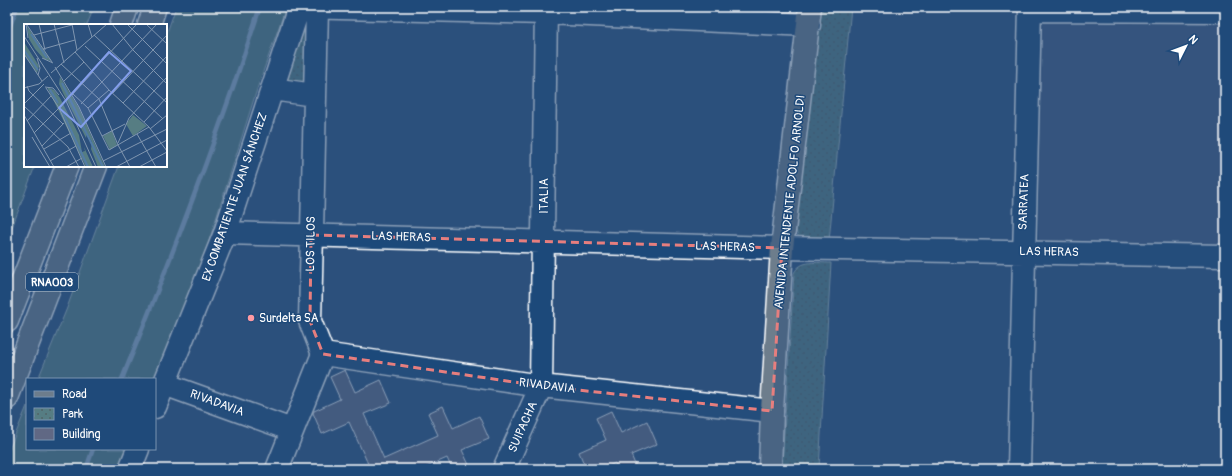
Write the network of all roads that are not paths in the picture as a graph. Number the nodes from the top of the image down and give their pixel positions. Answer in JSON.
{"nodes":[{"id":1,"x":305,"y":7,"type":"edge"},
{"id":2,"x":1030,"y":8,"type":"edge"},
{"id":3,"x":546,"y":10,"type":"edge"},
{"id":4,"x":1225,"y":11,"type":"edge"},
{"id":5,"x":810,"y":16,"type":"edge"},
{"id":6,"x":272,"y":89,"type":"junction"},
{"id":7,"x":314,"y":95,"type":"junction"},
{"id":8,"x":67,"y":167,"type":"edge"},
{"id":9,"x":96,"y":167,"type":"edge"},
{"id":10,"x":224,"y":233,"type":"junction"},
{"id":11,"x":310,"y":235,"type":"junction"},
{"id":12,"x":544,"y":241,"type":"junction"},
{"id":13,"x":782,"y":248,"type":"junction"},
{"id":14,"x":1023,"y":251,"type":"junction"},
{"id":15,"x":1225,"y":256,"type":"edge"},
{"id":16,"x":7,"y":321,"type":"edge"},
{"id":17,"x":323,"y":354,"type":"junction"},
{"id":18,"x":164,"y":384,"type":"junction"},
{"id":19,"x":541,"y":386,"type":"junction"},
{"id":20,"x":7,"y":398,"type":"edge"},
{"id":21,"x":156,"y":404,"type":"edge"},
{"id":22,"x":772,"y":411,"type":"junction"},
{"id":23,"x":292,"y":430,"type":"junction"},
{"id":24,"x":138,"y":450,"type":"edge"},
{"id":25,"x":130,"y":469,"type":"edge"},
{"id":26,"x":277,"y":469,"type":"edge"},
{"id":27,"x":504,"y":469,"type":"edge"},
{"id":28,"x":770,"y":469,"type":"edge"},
{"id":29,"x":1019,"y":469,"type":"edge"}],
"edges":[{"from":1,"to":3,"type":"street"},
{"from":1,"to":6,"type":"street","name":"EX COMBATIENTE JUAN SÁNCHEZ"},
{"from":1,"to":7,"type":"street","name":"LOS TILOS"},
{"from":2,"to":4,"type":"street"},
{"from":2,"to":14,"type":"street","name":"SARRATEA"},
{"from":3,"to":5,"type":"street"},
{"from":3,"to":12,"type":"street","name":"ITALIA"},
{"from":5,"to":13,"type":"main road","name":"AVENIDA INTENDENTE ADOLFO ARNOLDI"},
{"from":6,"to":7,"type":"street"},
{"from":6,"to":10,"type":"street","name":"EX COMBATIENTE JUAN SÁNCHEZ"},
{"from":7,"to":11,"type":"street","name":"LOS TILOS"},
{"from":8,"to":16,"type":"main road","number":"RNA003"},
{"from":9,"to":20,"type":"main road","number":"RNA003"},
{"from":10,"to":11,"type":"street","name":"LAS HERAS"},
{"from":10,"to":18,"type":"street","name":"EX COMBATIENTE JUAN SÁNCHEZ"},
{"from":11,"to":12,"type":"street","name":"LAS HERAS"},
{"from":11,"to":17,"type":"street","name":"LOS TILOS"},
{"from":12,"to":13,"type":"street","name":"LAS HERAS"},
{"from":12,"to":19,"type":"street","name":"ITALIA"},
{"from":13,"to":14,"type":"street","name":"LAS HERAS"},
{"from":13,"to":22,"type":"main road","name":"AVENIDA INTENDENTE ADOLFO ARNOLDI"},
{"from":14,"to":15,"type":"street","name":"LAS HERAS"},
{"from":14,"to":29,"type":"street","name":"SARRATEA"},
{"from":17,"to":19,"type":"street","name":"RIVADAVIA"},
{"from":17,"to":23,"type":"street"},
{"from":18,"to":21,"type":"street","name":"EX COMBATIENTE JUAN SÁNCHEZ"},
{"from":18,"to":23,"type":"street","name":"RIVADAVIA"},
{"from":19,"to":22,"type":"street","name":"RIVADAVIA"},
{"from":19,"to":27,"type":"street","name":"SUIPACHA"},
{"from":22,"to":28,"type":"main road","name":"AVENIDA INTENDENTE ADOLFO ARNOLDI"},
{"from":23,"to":26,"type":"street"},
{"from":24,"to":25,"type":"street"}]}
